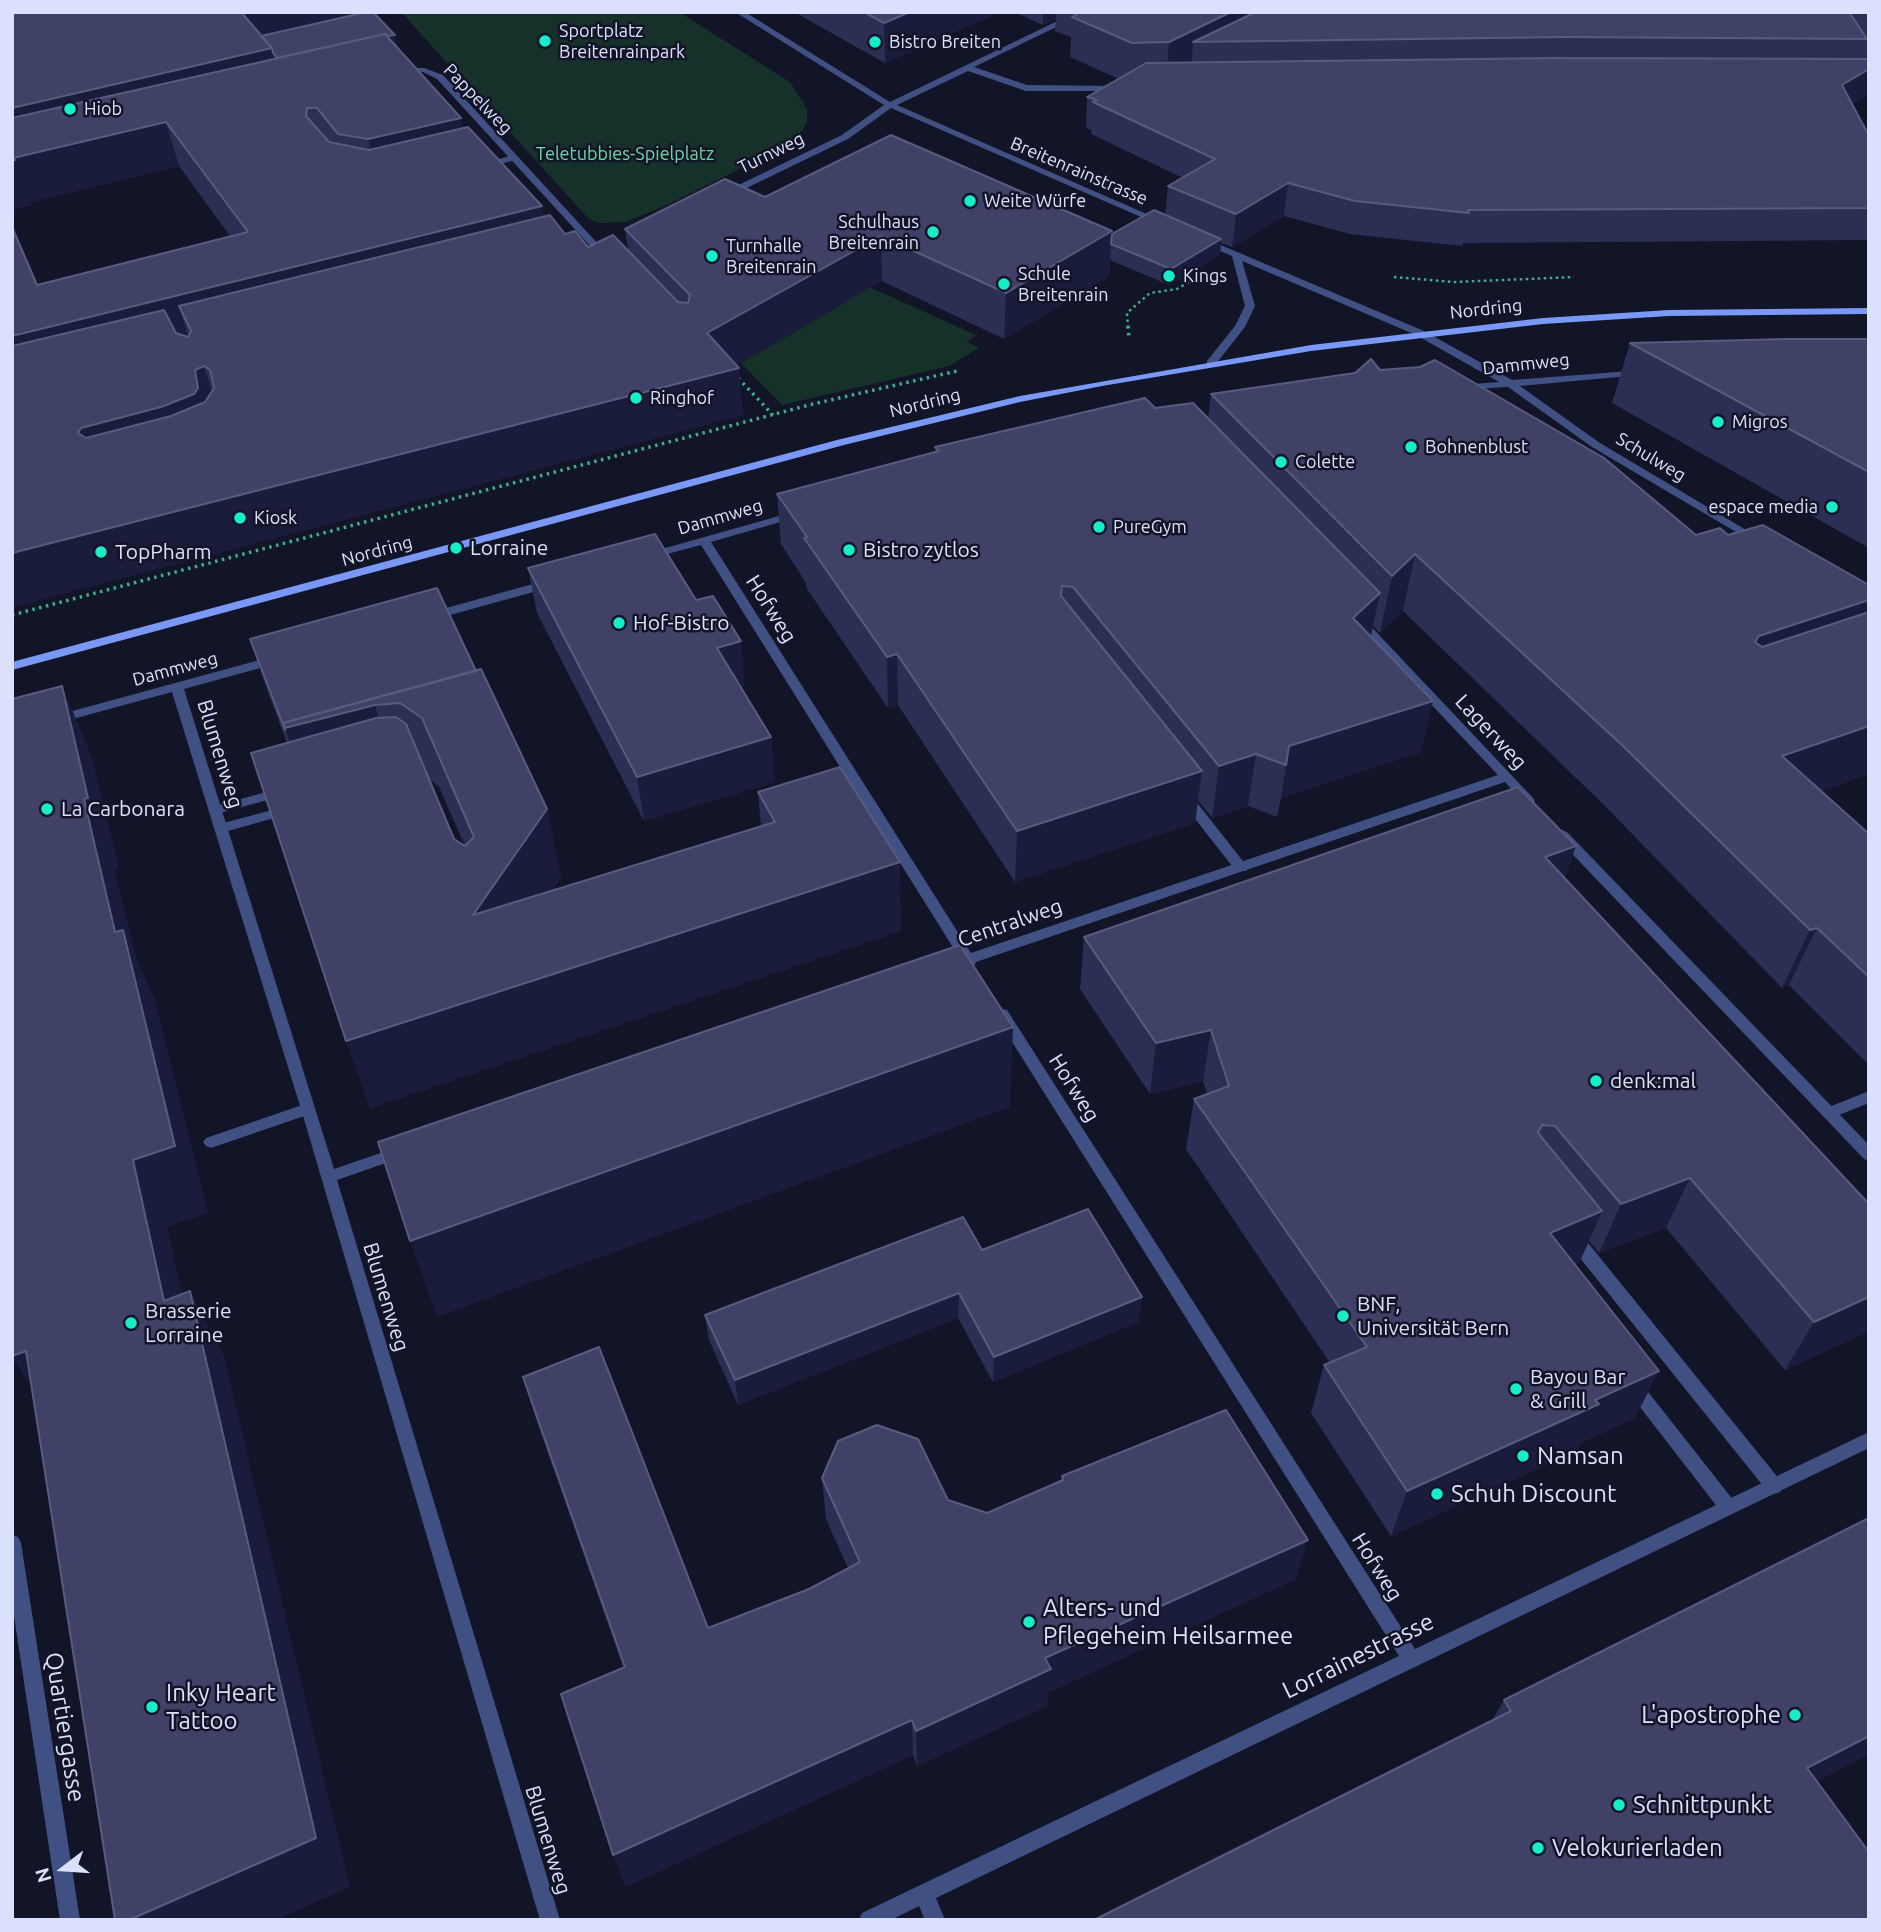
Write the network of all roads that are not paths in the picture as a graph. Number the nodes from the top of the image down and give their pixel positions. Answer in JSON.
{"nodes":[{"id":1,"x":739,"y":12,"type":"edge"},
{"id":2,"x":1083,"y":12,"type":"edge"},
{"id":3,"x":968,"y":68,"type":"junction"},
{"id":4,"x":383,"y":72,"type":"edge"},
{"id":5,"x":1125,"y":89,"type":"edge"},
{"id":6,"x":890,"y":105,"type":"junction"},
{"id":7,"x":513,"y":158,"type":"junction"},
{"id":8,"x":475,"y":166,"type":"edge"},
{"id":9,"x":721,"y":196,"type":"edge"},
{"id":10,"x":1172,"y":227,"type":"edge"},
{"id":11,"x":1195,"y":237,"type":"edge"},
{"id":12,"x":601,"y":246,"type":"junction"},
{"id":13,"x":579,"y":251,"type":"edge"},
{"id":14,"x":1236,"y":255,"type":"junction"},
{"id":15,"x":605,"y":257,"type":"edge"},
{"id":16,"x":1869,"y":312,"type":"edge"},
{"id":17,"x":1420,"y":333,"type":"junction"},
{"id":18,"x":1211,"y":363,"type":"junction"},
{"id":19,"x":1651,"y":371,"type":"edge"},
{"id":20,"x":1509,"y":383,"type":"junction"},
{"id":21,"x":1446,"y":390,"type":"edge"},
{"id":22,"x":807,"y":511,"type":"edge"},
{"id":23,"x":704,"y":540,"type":"junction"},
{"id":24,"x":1763,"y":544,"type":"edge"},
{"id":25,"x":638,"y":558,"type":"edge"},
{"id":26,"x":560,"y":580,"type":"edge"},
{"id":27,"x":1351,"y":613,"type":"edge"},
{"id":28,"x":416,"y":620,"type":"edge"},
{"id":29,"x":289,"y":656,"type":"edge"},
{"id":30,"x":12,"y":666,"type":"edge"},
{"id":31,"x":177,"y":687,"type":"junction"},
{"id":32,"x":50,"y":721,"type":"edge"},
{"id":33,"x":1506,"y":777,"type":"junction"},
{"id":34,"x":1174,"y":782,"type":"edge"},
{"id":35,"x":296,"y":788,"type":"edge"},
{"id":36,"x":301,"y":806,"type":"edge"},
{"id":37,"x":1535,"y":806,"type":"edge"},
{"id":38,"x":216,"y":810,"type":"junction"},
{"id":39,"x":1554,"y":826,"type":"edge"},
{"id":40,"x":221,"y":828,"type":"junction"},
{"id":41,"x":1241,"y":868,"type":"junction"},
{"id":42,"x":971,"y":965,"type":"junction"},
{"id":43,"x":942,"y":968,"type":"edge"},
{"id":44,"x":997,"y":1006,"type":"edge"},
{"id":45,"x":1869,"y":1097,"type":"edge"},
{"id":46,"x":308,"y":1109,"type":"junction"},
{"id":47,"x":1829,"y":1113,"type":"junction"},
{"id":48,"x":211,"y":1142,"type":"dead end"},
{"id":49,"x":419,"y":1146,"type":"edge"},
{"id":50,"x":1869,"y":1155,"type":"edge"},
{"id":51,"x":328,"y":1177,"type":"junction"},
{"id":52,"x":1564,"y":1226,"type":"edge"},
{"id":53,"x":1620,"y":1369,"type":"edge"},
{"id":54,"x":1869,"y":1440,"type":"edge"},
{"id":55,"x":1773,"y":1486,"type":"junction"},
{"id":56,"x":1728,"y":1507,"type":"junction"},
{"id":57,"x":12,"y":1542,"type":"edge"},
{"id":58,"x":1410,"y":1658,"type":"junction"},
{"id":59,"x":924,"y":1894,"type":"junction"},
{"id":60,"x":70,"y":1920,"type":"edge"},
{"id":61,"x":550,"y":1920,"type":"edge"},
{"id":62,"x":869,"y":1920,"type":"edge"},
{"id":63,"x":935,"y":1920,"type":"edge"}],
"edges":[{"from":1,"to":6,"type":"street","name":"Breitenrainstrasse"},
{"from":2,"to":3,"type":"street","name":"Turnweg"},
{"from":3,"to":5,"type":"street"},
{"from":3,"to":6,"type":"street","name":"Turnweg"},
{"from":4,"to":7,"type":"street","name":"Pappelweg"},
{"from":6,"to":9,"type":"street","name":"Turnweg"},
{"from":6,"to":10,"type":"street","name":"Breitenrainstrasse"},
{"from":7,"to":8,"type":"street"},
{"from":7,"to":12,"type":"street","name":"Pappelweg"},
{"from":11,"to":14,"type":"street"},
{"from":12,"to":13,"type":"street"},
{"from":12,"to":15,"type":"street","name":"Pappelweg"},
{"from":14,"to":17,"type":"street"},
{"from":14,"to":18,"type":"street"},
{"from":16,"to":17,"type":"main road","name":"Nordring"},
{"from":17,"to":18,"type":"main road","name":"Nordring"},
{"from":17,"to":20,"type":"street","name":"Schulweg"},
{"from":18,"to":30,"type":"main road","name":"Nordring"},
{"from":19,"to":20,"type":"street","name":"Dammweg"},
{"from":20,"to":21,"type":"street","name":"Dammweg"},
{"from":20,"to":24,"type":"street","name":"Schulweg"},
{"from":22,"to":23,"type":"street","name":"Dammweg"},
{"from":23,"to":25,"type":"street","name":"Dammweg"},
{"from":23,"to":42,"type":"street","name":"Hofweg"},
{"from":26,"to":28,"type":"street"},
{"from":27,"to":33,"type":"street","name":"Lagerweg"},
{"from":29,"to":31,"type":"street","name":"Dammweg"},
{"from":31,"to":32,"type":"street","name":"Dammweg"},
{"from":31,"to":38,"type":"street","name":"Blumenweg"},
{"from":33,"to":37,"type":"street","name":"Lagerweg"},
{"from":33,"to":41,"type":"street","name":"Centralweg"},
{"from":34,"to":41,"type":"street"},
{"from":35,"to":38,"type":"street"},
{"from":36,"to":40,"type":"street"},
{"from":38,"to":40,"type":"street","name":"Blumenweg"},
{"from":39,"to":47,"type":"street"},
{"from":40,"to":46,"type":"street","name":"Blumenweg"},
{"from":41,"to":42,"type":"street","name":"Centralweg"},
{"from":42,"to":43,"type":"street","name":"Centralweg"},
{"from":44,"to":58,"type":"street","name":"Hofweg"},
{"from":45,"to":47,"type":"street"},
{"from":46,"to":48,"type":"street"},
{"from":46,"to":51,"type":"street","name":"Blumenweg"},
{"from":47,"to":50,"type":"street"},
{"from":49,"to":51,"type":"street"},
{"from":51,"to":61,"type":"street","name":"Blumenweg"},
{"from":52,"to":55,"type":"street"},
{"from":53,"to":56,"type":"street"},
{"from":54,"to":55,"type":"street","name":"Lorrainestrasse"},
{"from":55,"to":56,"type":"street","name":"Lorrainestrasse"},
{"from":56,"to":58,"type":"street","name":"Lorrainestrasse"},
{"from":57,"to":60,"type":"street","name":"Quartiergasse"},
{"from":58,"to":59,"type":"street","name":"Lorrainestrasse"},
{"from":59,"to":62,"type":"street","name":"Lorrainestrasse"},
{"from":59,"to":63,"type":"street"}]}
